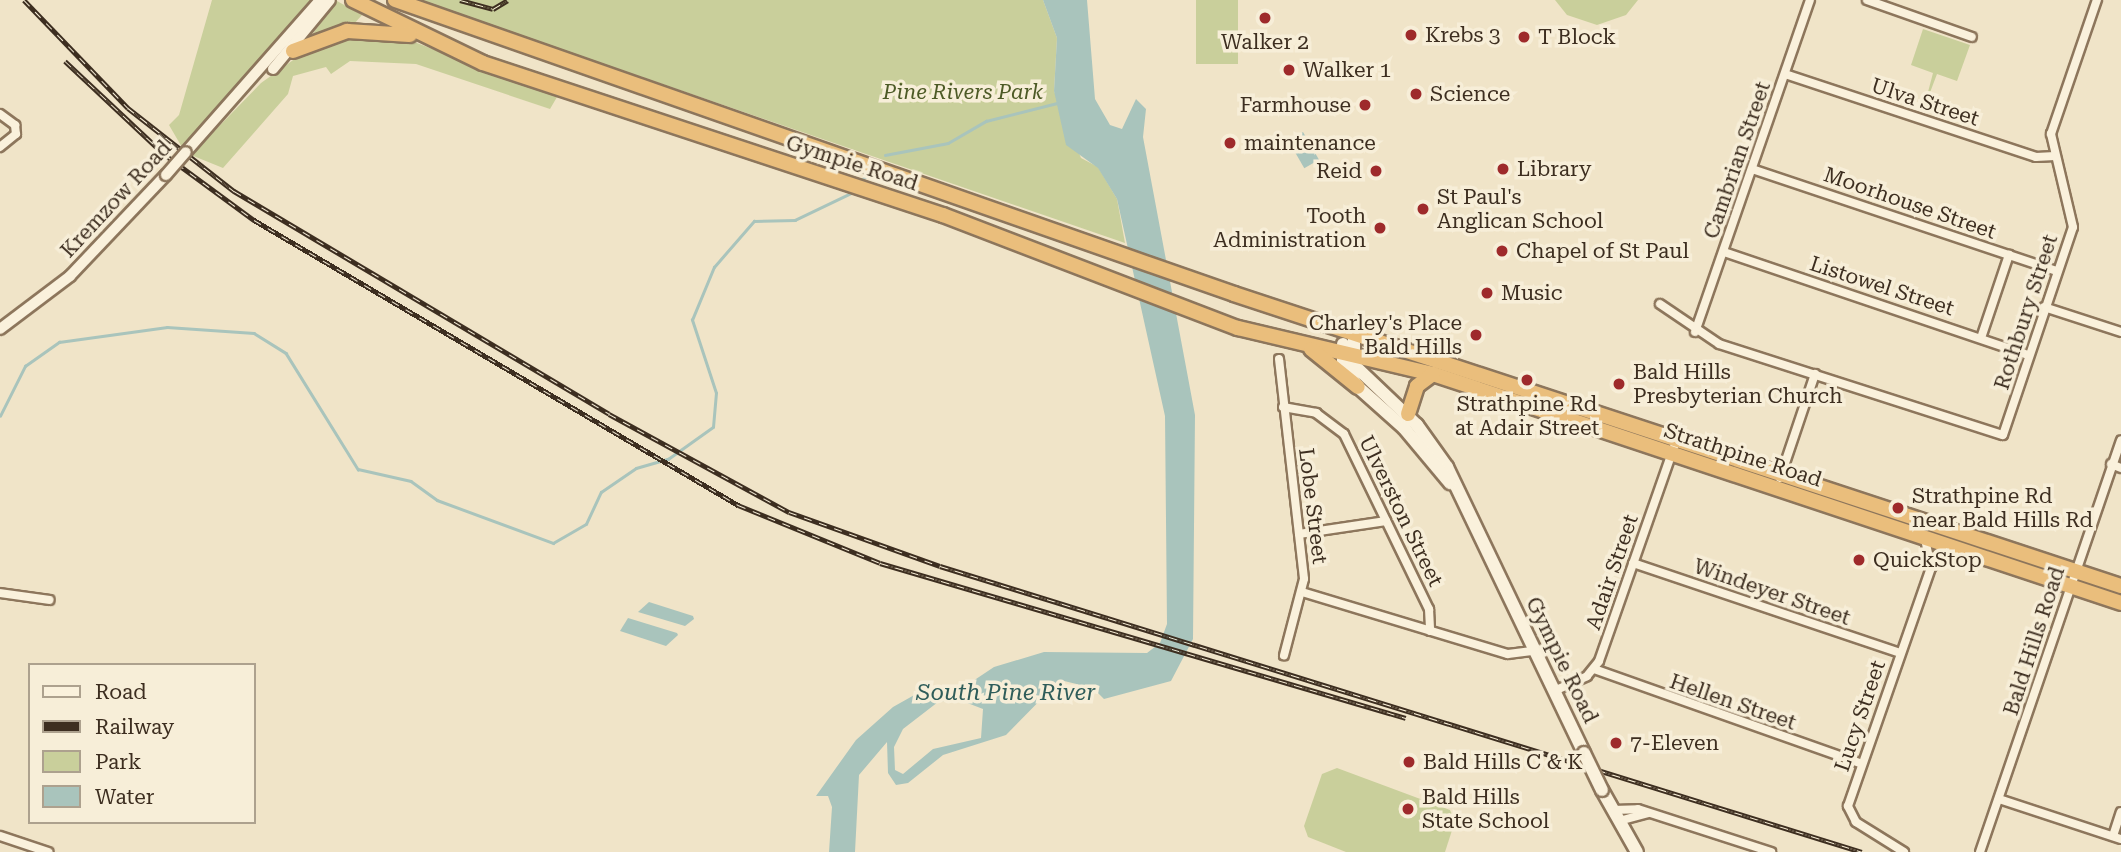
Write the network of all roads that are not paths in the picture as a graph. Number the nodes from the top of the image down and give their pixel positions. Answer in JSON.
{"nodes":[{"id":1,"x":320,"y":0,"type":"edge"},
{"id":2,"x":330,"y":0,"type":"edge"},
{"id":3,"x":353,"y":0,"type":"edge"},
{"id":4,"x":396,"y":0,"type":"edge"},
{"id":5,"x":1810,"y":0,"type":"edge"},
{"id":6,"x":1867,"y":0,"type":"edge"},
{"id":7,"x":2097,"y":0,"type":"edge"},
{"id":8,"x":425,"y":36,"type":"junction"},
{"id":9,"x":1972,"y":37,"type":"dead end"},
{"id":10,"x":293,"y":51,"type":"junction"},
{"id":11,"x":1785,"y":74,"type":"junction"},
{"id":12,"x":251,"y":85,"type":"junction"},
{"id":13,"x":0,"y":114,"type":"edge"},
{"id":14,"x":0,"y":147,"type":"edge"},
{"id":15,"x":2055,"y":156,"type":"junction"},
{"id":16,"x":1752,"y":169,"type":"junction"},
{"id":17,"x":1724,"y":252,"type":"junction"},
{"id":18,"x":2009,"y":255,"type":"junction"},
{"id":19,"x":2057,"y":271,"type":"junction"},
{"id":20,"x":1660,"y":304,"type":"dead end"},
{"id":21,"x":2044,"y":307,"type":"junction"},
{"id":22,"x":0,"y":329,"type":"edge"},
{"id":23,"x":1350,"y":332,"type":"junction"},
{"id":24,"x":1695,"y":332,"type":"junction"},
{"id":25,"x":2121,"y":332,"type":"edge"},
{"id":26,"x":1981,"y":338,"type":"junction"},
{"id":27,"x":1307,"y":346,"type":"junction"},
{"id":28,"x":1346,"y":353,"type":"junction"},
{"id":29,"x":2028,"y":355,"type":"junction"},
{"id":30,"x":1279,"y":359,"type":"dead end"},
{"id":31,"x":1433,"y":374,"type":"junction"},
{"id":32,"x":1815,"y":374,"type":"junction"},
{"id":33,"x":1358,"y":387,"type":"junction"},
{"id":34,"x":1283,"y":407,"type":"junction"},
{"id":35,"x":1408,"y":414,"type":"junction"},
{"id":36,"x":2121,"y":441,"type":"edge"},
{"id":37,"x":1674,"y":447,"type":"junction"},
{"id":38,"x":2111,"y":464,"type":"junction"},
{"id":39,"x":2121,"y":468,"type":"edge"},
{"id":40,"x":1779,"y":482,"type":"junction"},
{"id":41,"x":1451,"y":484,"type":"junction"},
{"id":42,"x":1386,"y":520,"type":"junction"},
{"id":43,"x":1299,"y":534,"type":"junction"},
{"id":44,"x":1925,"y":538,"type":"junction"},
{"id":45,"x":1956,"y":548,"type":"junction"},
{"id":46,"x":1633,"y":563,"type":"junction"},
{"id":47,"x":1931,"y":566,"type":"junction"},
{"id":48,"x":2073,"y":581,"type":"junction"},
{"id":49,"x":2121,"y":586,"type":"edge"},
{"id":50,"x":1302,"y":592,"type":"junction"},
{"id":51,"x":0,"y":593,"type":"edge"},
{"id":52,"x":50,"y":600,"type":"dead end"},
{"id":53,"x":2121,"y":603,"type":"edge"},
{"id":54,"x":1430,"y":631,"type":"junction"},
{"id":55,"x":1534,"y":651,"type":"junction"},
{"id":56,"x":1900,"y":653,"type":"junction"},
{"id":57,"x":1284,"y":655,"type":"dead end"},
{"id":58,"x":1594,"y":669,"type":"junction"},
{"id":59,"x":1554,"y":691,"type":"junction"},
{"id":60,"x":1862,"y":764,"type":"junction"},
{"id":61,"x":1999,"y":799,"type":"junction"},
{"id":62,"x":2121,"y":812,"type":"edge"},
{"id":63,"x":1616,"y":815,"type":"junction"},
{"id":64,"x":0,"y":836,"type":"edge"},
{"id":65,"x":2117,"y":838,"type":"edge"},
{"id":66,"x":48,"y":852,"type":"edge"},
{"id":67,"x":1637,"y":852,"type":"edge"},
{"id":68,"x":1771,"y":852,"type":"edge"},
{"id":69,"x":1905,"y":852,"type":"edge"},
{"id":70,"x":1980,"y":852,"type":"edge"}],
"edges":[{"from":1,"to":12,"type":"street","name":"Kremzow Road"},
{"from":2,"to":10,"type":"street","name":"Kremzow Road"},
{"from":3,"to":8,"type":"highway","name":"Gympie Road"},
{"from":4,"to":23,"type":"highway","name":"Gympie Road"},
{"from":5,"to":11,"type":"street","name":"Cambrian Street"},
{"from":6,"to":9,"type":"street"},
{"from":7,"to":15,"type":"street","name":"Rothbury Street"},
{"from":8,"to":10,"type":"highway"},
{"from":8,"to":27,"type":"highway","name":"Gympie Road"},
{"from":10,"to":12,"type":"street","name":"Kremzow Road"},
{"from":11,"to":15,"type":"street","name":"Ulva Street"},
{"from":11,"to":16,"type":"street","name":"Cambrian Street"},
{"from":12,"to":22,"type":"street","name":"Kremzow Road","bridge":true},
{"from":13,"to":14,"type":"street"},
{"from":15,"to":19,"type":"street","name":"Rothbury Street"},
{"from":16,"to":17,"type":"street","name":"Cambrian Street"},
{"from":16,"to":18,"type":"street","name":"Moorhouse Street"},
{"from":17,"to":24,"type":"street","name":"Cambrian Street"},
{"from":17,"to":26,"type":"street","name":"Listowel Street"},
{"from":18,"to":19,"type":"street","name":"Moorhouse Street"},
{"from":18,"to":26,"type":"street"},
{"from":19,"to":21,"type":"street","name":"Rothbury Street"},
{"from":20,"to":24,"type":"street"},
{"from":21,"to":25,"type":"street"},
{"from":21,"to":29,"type":"street","name":"Rothbury Street"},
{"from":23,"to":28,"type":"main road"},
{"from":23,"to":37,"type":"highway","name":"Strathpine Road"},
{"from":24,"to":32,"type":"street"},
{"from":26,"to":29,"type":"street","name":"Listowel Street"},
{"from":27,"to":28,"type":"highway","name":"Gympie Road"},
{"from":27,"to":33,"type":"highway"},
{"from":28,"to":31,"type":"highway","name":"Strathpine Road"},
{"from":28,"to":33,"type":"main road","name":"Gympie Road"},
{"from":28,"to":35,"type":"main road","name":"Gympie Road"},
{"from":29,"to":32,"type":"street","name":"Rothbury Street"},
{"from":30,"to":34,"type":"street","name":"Lobe Street"},
{"from":31,"to":35,"type":"highway"},
{"from":31,"to":37,"type":"highway","name":"Strathpine Road"},
{"from":32,"to":40,"type":"street"},
{"from":33,"to":41,"type":"main road","name":"Gympie Road"},
{"from":34,"to":42,"type":"street","name":"Ulverston Street"},
{"from":34,"to":43,"type":"street","name":"Lobe Street"},
{"from":35,"to":41,"type":"main road","name":"Gympie Road"},
{"from":36,"to":38,"type":"street","name":"Bald Hills Road"},
{"from":37,"to":40,"type":"highway","name":"Strathpine Road"},
{"from":37,"to":46,"type":"street","name":"Adair Street"},
{"from":38,"to":39,"type":"street"},
{"from":38,"to":48,"type":"street","name":"Bald Hills Road"},
{"from":40,"to":44,"type":"highway","name":"Strathpine Road"},
{"from":40,"to":48,"type":"highway","name":"Strathpine Road"},
{"from":41,"to":55,"type":"main road","name":"Gympie Road"},
{"from":42,"to":43,"type":"street"},
{"from":42,"to":54,"type":"street","name":"Ulverston Street"},
{"from":43,"to":50,"type":"street","name":"Lobe Street"},
{"from":44,"to":45,"type":"highway","name":"Strathpine Road"},
{"from":44,"to":47,"type":"street"},
{"from":45,"to":47,"type":"street"},
{"from":45,"to":48,"type":"highway","name":"Strathpine Road"},
{"from":46,"to":56,"type":"street","name":"Windeyer Street"},
{"from":46,"to":58,"type":"street","name":"Adair Street"},
{"from":47,"to":56,"type":"street","name":"Lucy Street"},
{"from":48,"to":49,"type":"highway","name":"Strathpine Road"},
{"from":48,"to":53,"type":"highway","name":"Strathpine Road"},
{"from":48,"to":61,"type":"street","name":"Bald Hills Road"},
{"from":50,"to":54,"type":"street"},
{"from":50,"to":57,"type":"street","name":"Lobe Street"},
{"from":51,"to":52,"type":"street"},
{"from":54,"to":55,"type":"street"},
{"from":55,"to":59,"type":"main road","name":"Gympie Road"},
{"from":56,"to":60,"type":"street","name":"Lucy Street"},
{"from":58,"to":59,"type":"street"},
{"from":58,"to":60,"type":"street","name":"Hellen Street"},
{"from":59,"to":63,"type":"main road","name":"Gympie Road","bridge":true},
{"from":60,"to":69,"type":"street","name":"Lucy Street"},
{"from":61,"to":65,"type":"street"},
{"from":61,"to":70,"type":"street","name":"Bald Hills Road"},
{"from":62,"to":65,"type":"street"},
{"from":63,"to":67,"type":"main road","name":"Gympie Road"},
{"from":63,"to":68,"type":"street"},
{"from":64,"to":66,"type":"street"}]}
